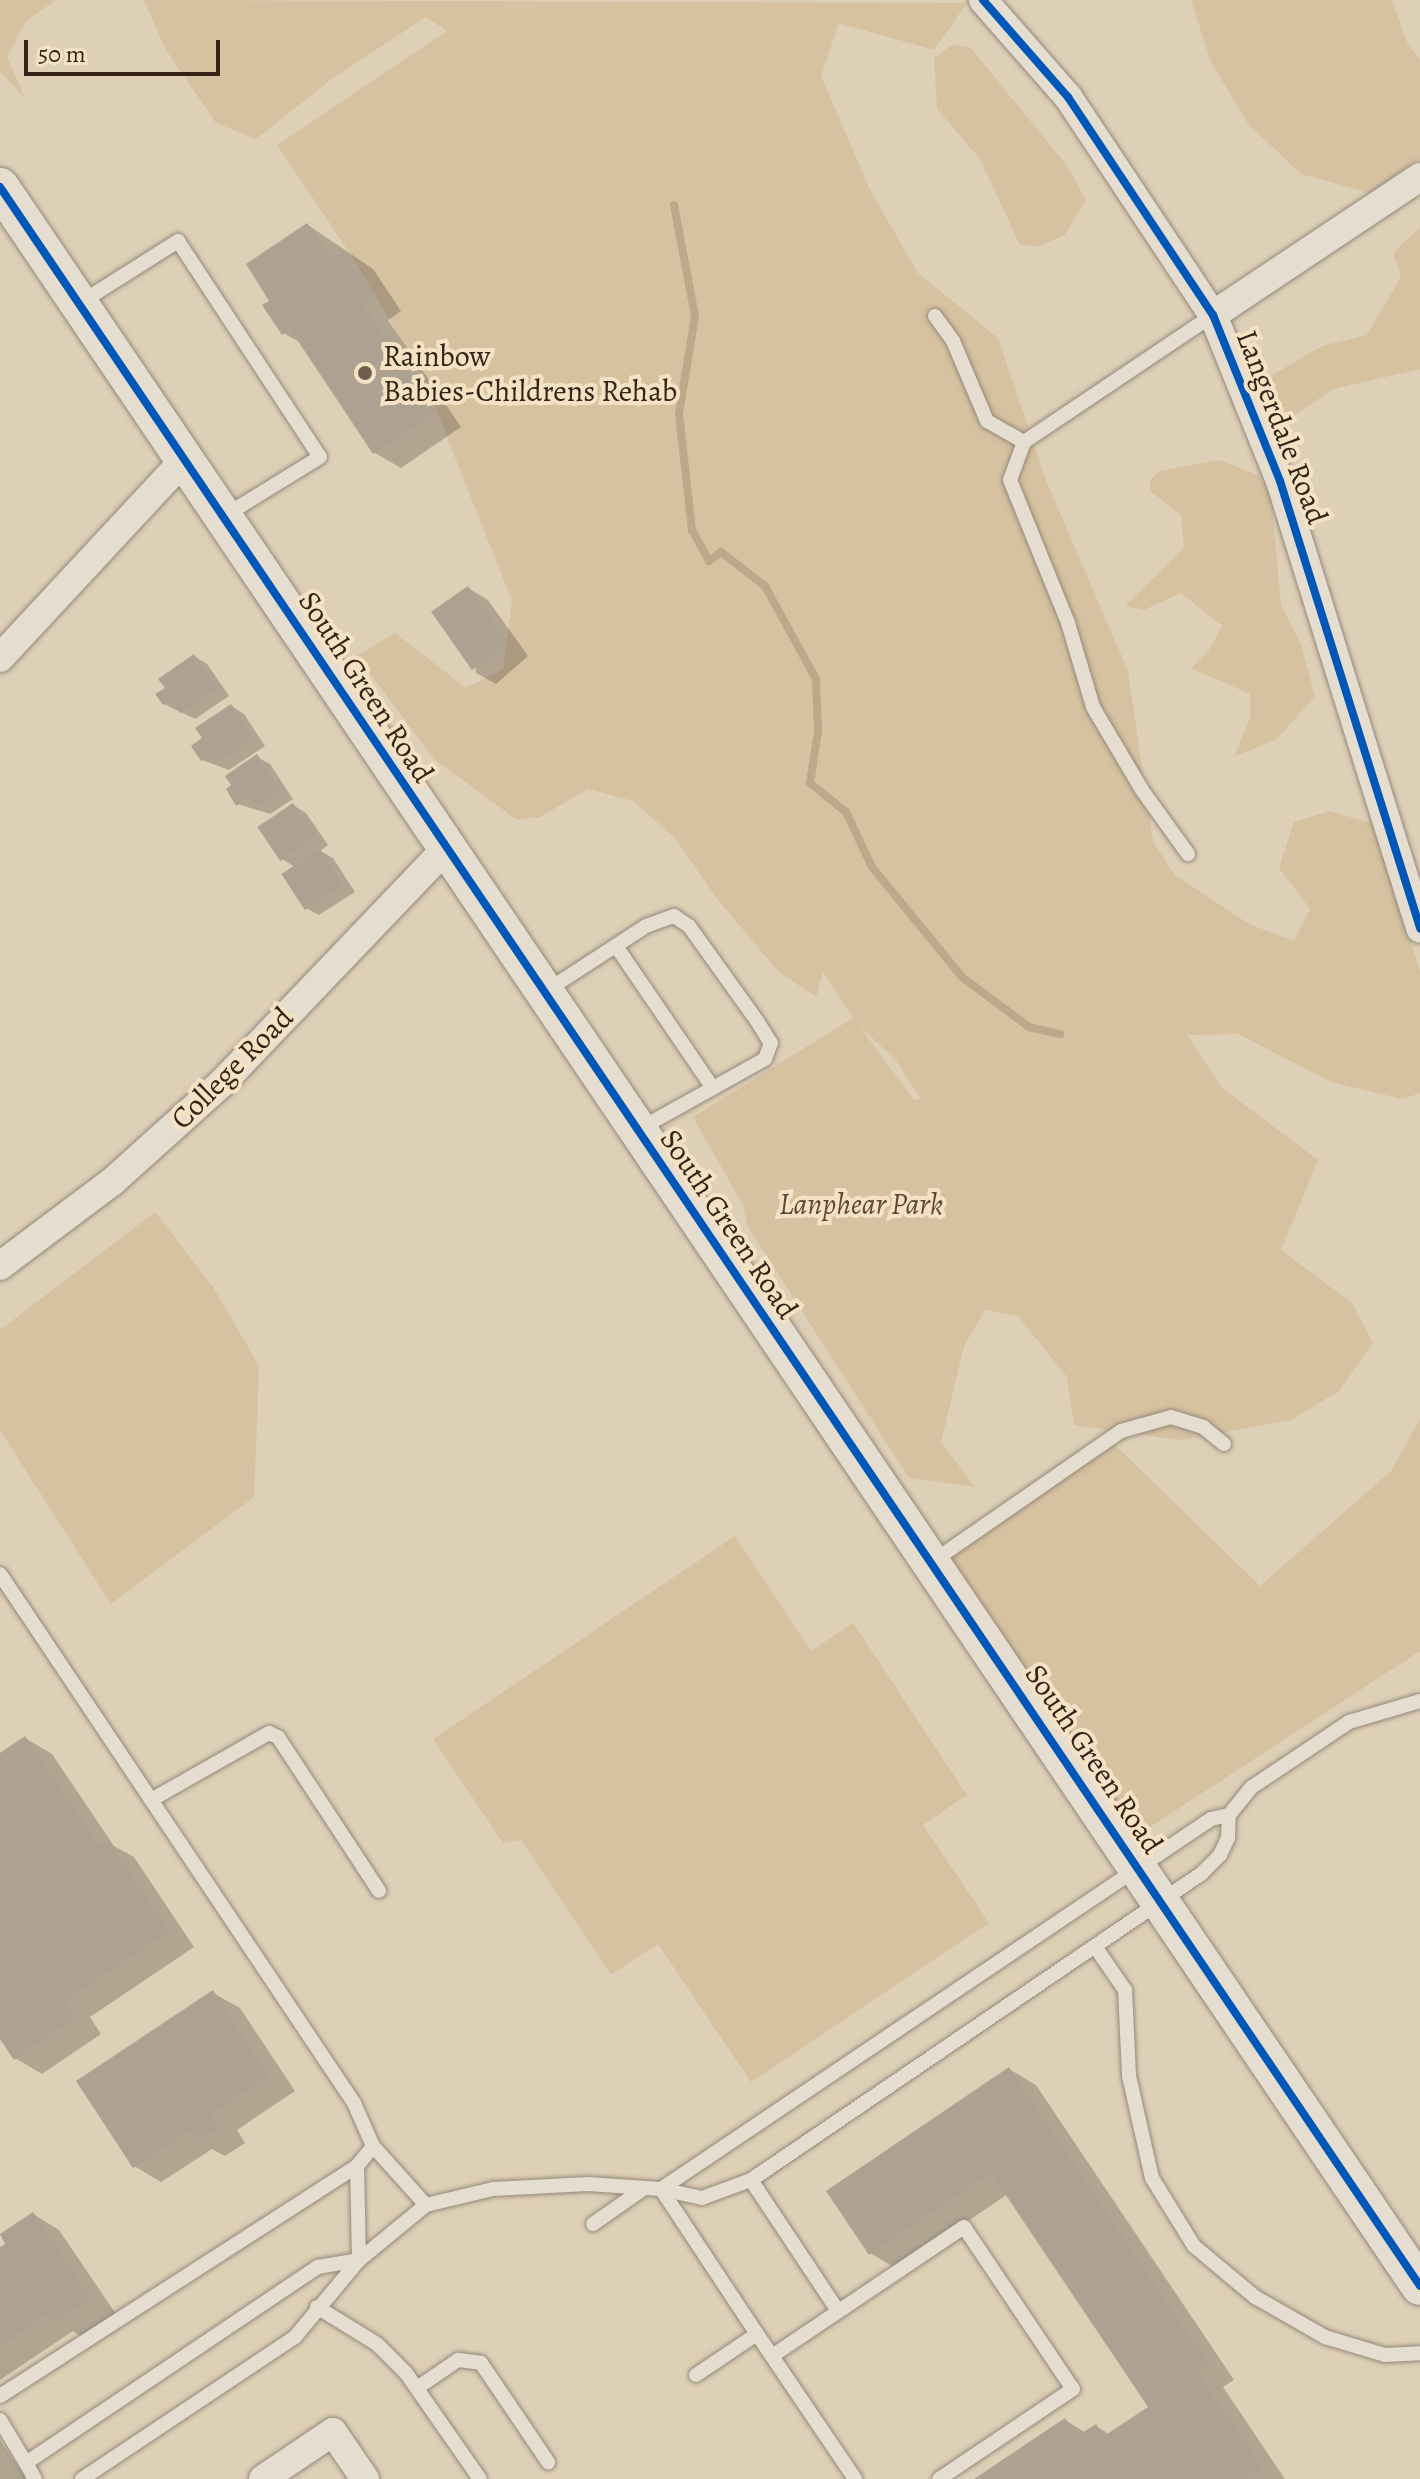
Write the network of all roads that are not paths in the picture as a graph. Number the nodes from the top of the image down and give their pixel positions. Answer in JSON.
{"nodes":[{"id":1,"x":983,"y":0,"type":"edge"},
{"id":2,"x":1420,"y":177,"type":"edge"},
{"id":3,"x":0,"y":187,"type":"edge"},
{"id":4,"x":79,"y":303,"type":"junction"},
{"id":5,"x":1213,"y":315,"type":"junction"},
{"id":6,"x":935,"y":316,"type":"dead end"},
{"id":7,"x":1024,"y":442,"type":"junction"},
{"id":8,"x":186,"y":458,"type":"junction"},
{"id":9,"x":224,"y":516,"type":"junction"},
{"id":10,"x":0,"y":658,"type":"edge"},
{"id":11,"x":445,"y":850,"type":"junction"},
{"id":12,"x":1188,"y":854,"type":"dead end"},
{"id":13,"x":1420,"y":929,"type":"edge"},
{"id":14,"x":616,"y":946,"type":"junction"},
{"id":15,"x":543,"y":994,"type":"junction"},
{"id":16,"x":713,"y":1088,"type":"junction"},
{"id":17,"x":636,"y":1130,"type":"junction"},
{"id":18,"x":0,"y":1266,"type":"edge"},
{"id":19,"x":1224,"y":1444,"type":"dead end"},
{"id":20,"x":931,"y":1562,"type":"junction"},
{"id":21,"x":0,"y":1574,"type":"edge"},
{"id":22,"x":1420,"y":1701,"type":"edge"},
{"id":23,"x":151,"y":1800,"type":"junction"},
{"id":24,"x":1229,"y":1815,"type":"junction"},
{"id":25,"x":1140,"y":1868,"type":"junction"},
{"id":26,"x":379,"y":1891,"type":"dead end"},
{"id":27,"x":1163,"y":1903,"type":"junction"},
{"id":28,"x":1096,"y":1948,"type":"junction"},
{"id":29,"x":373,"y":2146,"type":"junction"},
{"id":30,"x":357,"y":2166,"type":"junction"},
{"id":31,"x":751,"y":2180,"type":"junction"},
{"id":32,"x":643,"y":2189,"type":"junction"},
{"id":33,"x":661,"y":2189,"type":"junction"},
{"id":34,"x":426,"y":2205,"type":"junction"},
{"id":35,"x":593,"y":2224,"type":"dead end"},
{"id":36,"x":359,"y":2260,"type":"junction"},
{"id":37,"x":1420,"y":2286,"type":"edge"},
{"id":38,"x":317,"y":2307,"type":"junction"},
{"id":39,"x":838,"y":2311,"type":"junction"},
{"id":40,"x":757,"y":2334,"type":"junction"},
{"id":41,"x":1420,"y":2353,"type":"edge"},
{"id":42,"x":772,"y":2356,"type":"junction"},
{"id":43,"x":696,"y":2375,"type":"dead end"},
{"id":44,"x":417,"y":2388,"type":"junction"},
{"id":45,"x":0,"y":2396,"type":"edge"},
{"id":46,"x":0,"y":2420,"type":"edge"},
{"id":47,"x":548,"y":2462,"type":"dead end"},
{"id":48,"x":26,"y":2463,"type":"junction"},
{"id":49,"x":35,"y":2479,"type":"edge"},
{"id":50,"x":82,"y":2479,"type":"edge"},
{"id":51,"x":263,"y":2479,"type":"edge"},
{"id":52,"x":365,"y":2479,"type":"edge"},
{"id":53,"x":480,"y":2479,"type":"edge"},
{"id":54,"x":855,"y":2479,"type":"edge"},
{"id":55,"x":939,"y":2479,"type":"edge"}],
"edges":[{"from":1,"to":5,"type":"street","name":"Langerdale Road"},
{"from":2,"to":5,"type":"street"},
{"from":3,"to":4,"type":"main road","name":"South Green Road"},
{"from":4,"to":8,"type":"main road","name":"South Green Road"},
{"from":4,"to":9,"type":"lane"},
{"from":5,"to":7,"type":"lane"},
{"from":5,"to":13,"type":"street","name":"Langerdale Road"},
{"from":6,"to":7,"type":"lane"},
{"from":7,"to":12,"type":"lane"},
{"from":8,"to":9,"type":"main road","name":"South Green Road"},
{"from":8,"to":10,"type":"street"},
{"from":9,"to":11,"type":"main road","name":"South Green Road"},
{"from":11,"to":15,"type":"main road","name":"South Green Road"},
{"from":11,"to":18,"type":"street","name":"College Road"},
{"from":14,"to":15,"type":"lane"},
{"from":14,"to":16,"type":"lane"},
{"from":14,"to":16,"type":"lane"},
{"from":15,"to":17,"type":"main road","name":"South Green Road"},
{"from":16,"to":17,"type":"lane"},
{"from":17,"to":20,"type":"main road","name":"South Green Road"},
{"from":19,"to":20,"type":"lane"},
{"from":20,"to":25,"type":"main road","name":"South Green Road"},
{"from":21,"to":23,"type":"lane"},
{"from":22,"to":24,"type":"lane"},
{"from":23,"to":26,"type":"lane"},
{"from":23,"to":29,"type":"lane"},
{"from":24,"to":25,"type":"lane"},
{"from":24,"to":27,"type":"lane"},
{"from":25,"to":27,"type":"main road","name":"South Green Road"},
{"from":25,"to":33,"type":"lane"},
{"from":27,"to":28,"type":"lane"},
{"from":27,"to":37,"type":"main road","name":"South Green Road"},
{"from":28,"to":31,"type":"lane"},
{"from":28,"to":41,"type":"lane"},
{"from":29,"to":30,"type":"lane"},
{"from":29,"to":34,"type":"lane"},
{"from":30,"to":36,"type":"lane"},
{"from":30,"to":45,"type":"lane"},
{"from":31,"to":33,"type":"lane"},
{"from":31,"to":39,"type":"lane"},
{"from":32,"to":33,"type":"lane"},
{"from":32,"to":34,"type":"lane"},
{"from":32,"to":35,"type":"lane"},
{"from":33,"to":40,"type":"lane"},
{"from":34,"to":36,"type":"lane"},
{"from":36,"to":38,"type":"lane"},
{"from":36,"to":48,"type":"lane"},
{"from":38,"to":44,"type":"lane"},
{"from":38,"to":50,"type":"lane"},
{"from":39,"to":42,"type":"lane"},
{"from":39,"to":55,"type":"lane"},
{"from":40,"to":42,"type":"lane"},
{"from":40,"to":43,"type":"lane"},
{"from":42,"to":54,"type":"lane"},
{"from":44,"to":47,"type":"lane"},
{"from":44,"to":53,"type":"lane"},
{"from":46,"to":48,"type":"lane"},
{"from":48,"to":49,"type":"lane"},
{"from":51,"to":52,"type":"street"}]}
